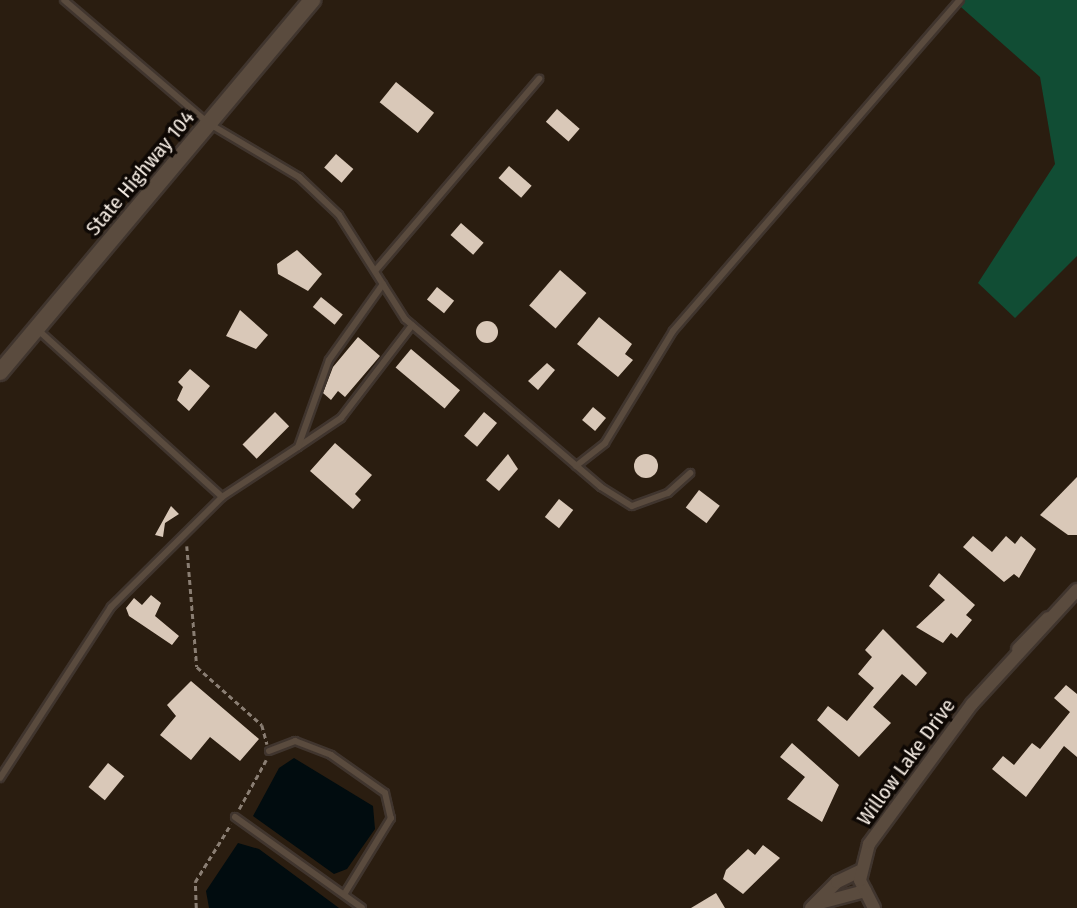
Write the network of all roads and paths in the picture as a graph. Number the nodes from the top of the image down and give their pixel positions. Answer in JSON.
{"nodes":[{"id":1,"x":64,"y":0,"type":"edge"},
{"id":2,"x":312,"y":0,"type":"edge"},
{"id":3,"x":960,"y":0,"type":"edge"},
{"id":4,"x":539,"y":79,"type":"dead end"},
{"id":5,"x":208,"y":123,"type":"junction"},
{"id":6,"x":375,"y":271,"type":"junction"},
{"id":7,"x":383,"y":284,"type":"junction"},
{"id":8,"x":412,"y":325,"type":"junction"},
{"id":9,"x":36,"y":329,"type":"junction"},
{"id":10,"x":0,"y":372,"type":"edge"},
{"id":11,"x":298,"y":447,"type":"junction"},
{"id":12,"x":576,"y":466,"type":"junction"},
{"id":13,"x":690,"y":473,"type":"dead end"},
{"id":14,"x":222,"y":497,"type":"junction"},
{"id":15,"x":187,"y":535,"type":"junction"},
{"id":16,"x":1077,"y":590,"type":"edge"},
{"id":17,"x":269,"y":751,"type":"junction"},
{"id":18,"x":0,"y":778,"type":"edge"},
{"id":19,"x":235,"y":817,"type":"junction"},
{"id":20,"x":860,"y":871,"type":"junction"},
{"id":21,"x":865,"y":891,"type":"junction"},
{"id":22,"x":345,"y":893,"type":"junction"},
{"id":23,"x":812,"y":907,"type":"edge"},
{"id":24,"x":196,"y":908,"type":"edge"},
{"id":25,"x":362,"y":908,"type":"edge"},
{"id":26,"x":874,"y":908,"type":"edge"}],
"edges":[{"from":1,"to":5,"type":"lane"},
{"from":2,"to":5,"type":"main road","name":"State Highway 104"},
{"from":3,"to":12,"type":"lane"},
{"from":4,"to":6,"type":"lane"},
{"from":5,"to":6,"type":"lane"},
{"from":5,"to":9,"type":"main road","name":"State Highway 104"},
{"from":6,"to":7,"type":"lane"},
{"from":7,"to":8,"type":"lane"},
{"from":7,"to":11,"type":"lane"},
{"from":8,"to":11,"type":"lane"},
{"from":8,"to":12,"type":"lane"},
{"from":9,"to":10,"type":"main road","name":"State Highway 104"},
{"from":9,"to":14,"type":"lane"},
{"from":11,"to":14,"type":"lane"},
{"from":12,"to":13,"type":"lane"},
{"from":14,"to":15,"type":"lane"},
{"from":15,"to":17,"type":"path"},
{"from":15,"to":18,"type":"lane"},
{"from":16,"to":20,"type":"street","name":"Willow Lake Drive"},
{"from":17,"to":19,"type":"path"},
{"from":17,"to":22,"type":"lane"},
{"from":19,"to":22,"type":"lane"},
{"from":19,"to":24,"type":"path"},
{"from":20,"to":21,"type":"street"},
{"from":20,"to":23,"type":"street"},
{"from":21,"to":23,"type":"street"},
{"from":21,"to":26,"type":"street"},
{"from":22,"to":25,"type":"lane"}]}
